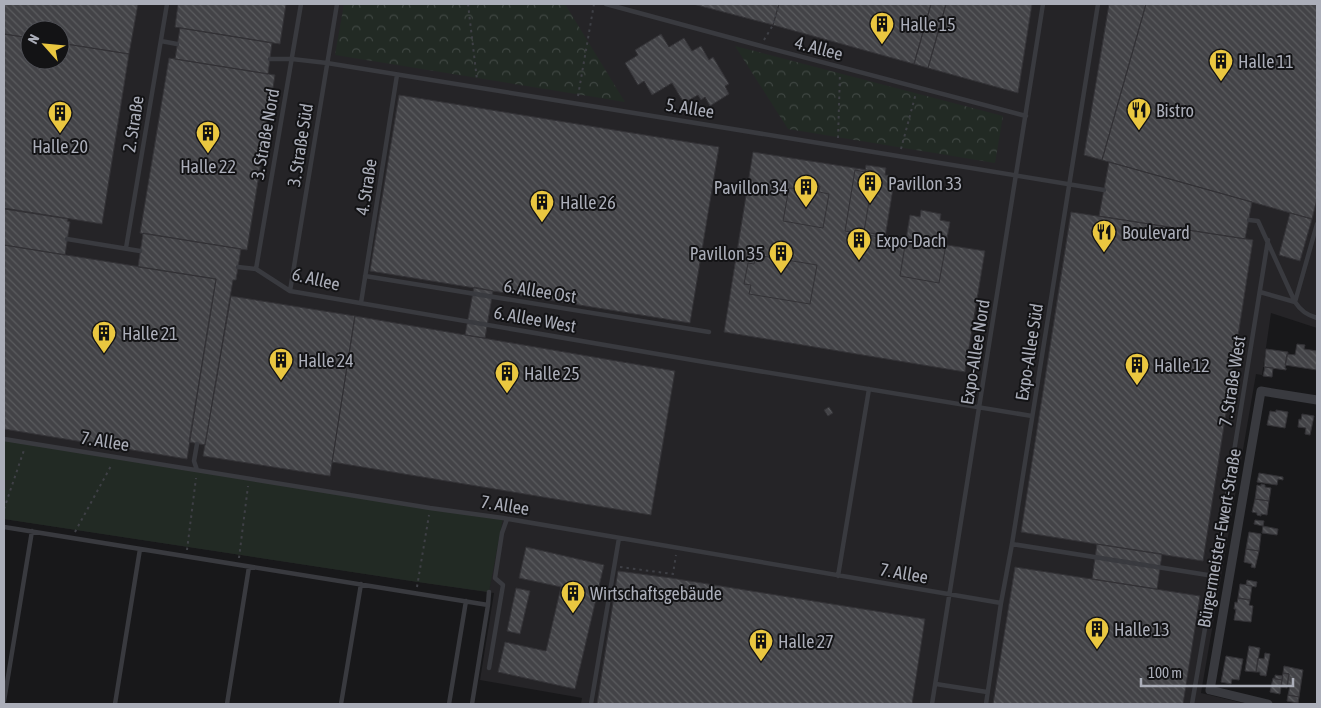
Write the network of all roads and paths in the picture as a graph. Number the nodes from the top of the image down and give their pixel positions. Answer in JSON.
{"nodes":[{"id":1,"x":167,"y":4,"type":"edge"},
{"id":2,"x":301,"y":4,"type":"edge"},
{"id":3,"x":337,"y":4,"type":"edge"},
{"id":4,"x":468,"y":4,"type":"edge"},
{"id":5,"x":594,"y":4,"type":"edge"},
{"id":6,"x":606,"y":4,"type":"edge"},
{"id":7,"x":779,"y":4,"type":"edge"},
{"id":8,"x":1043,"y":4,"type":"edge"},
{"id":9,"x":1098,"y":4,"type":"edge"},
{"id":10,"x":161,"y":41,"type":"junction"},
{"id":11,"x":177,"y":44,"type":"dead end"},
{"id":12,"x":761,"y":46,"type":"junction"},
{"id":13,"x":270,"y":59,"type":"dead end"},
{"id":14,"x":292,"y":59,"type":"junction"},
{"id":15,"x":327,"y":63,"type":"junction"},
{"id":16,"x":840,"y":67,"type":"junction"},
{"id":17,"x":397,"y":75,"type":"junction"},
{"id":18,"x":918,"y":87,"type":"junction"},
{"id":19,"x":478,"y":88,"type":"junction"},
{"id":20,"x":577,"y":104,"type":"junction"},
{"id":21,"x":1026,"y":116,"type":"junction"},
{"id":22,"x":837,"y":146,"type":"junction"},
{"id":23,"x":900,"y":156,"type":"junction"},
{"id":24,"x":1017,"y":175,"type":"junction"},
{"id":25,"x":1070,"y":184,"type":"junction"},
{"id":26,"x":1104,"y":190,"type":"dead end"},
{"id":27,"x":1249,"y":220,"type":"dead end"},
{"id":28,"x":1317,"y":224,"type":"edge"},
{"id":29,"x":67,"y":239,"type":"dead end"},
{"id":30,"x":1268,"y":240,"type":"junction"},
{"id":31,"x":126,"y":248,"type":"junction"},
{"id":32,"x":140,"y":251,"type":"dead end"},
{"id":33,"x":238,"y":267,"type":"dead end"},
{"id":34,"x":256,"y":269,"type":"junction"},
{"id":35,"x":366,"y":276,"type":"junction"},
{"id":36,"x":290,"y":291,"type":"junction"},
{"id":37,"x":1260,"y":292,"type":"junction"},
{"id":38,"x":1295,"y":302,"type":"junction"},
{"id":39,"x":361,"y":303,"type":"junction"},
{"id":40,"x":1317,"y":318,"type":"edge"},
{"id":41,"x":709,"y":332,"type":"dead end"},
{"id":42,"x":869,"y":389,"type":"junction"},
{"id":43,"x":1317,"y":400,"type":"edge"},
{"id":44,"x":980,"y":408,"type":"junction"},
{"id":45,"x":1032,"y":416,"type":"junction"},
{"id":46,"x":4,"y":439,"type":"edge"},
{"id":47,"x":27,"y":443,"type":"junction"},
{"id":48,"x":197,"y":444,"type":"dead end"},
{"id":49,"x":116,"y":457,"type":"junction"},
{"id":50,"x":197,"y":470,"type":"junction"},
{"id":51,"x":248,"y":479,"type":"junction"},
{"id":52,"x":430,"y":508,"type":"junction"},
{"id":53,"x":4,"y":509,"type":"edge"},
{"id":54,"x":507,"y":519,"type":"junction"},
{"id":55,"x":4,"y":527,"type":"edge"},
{"id":56,"x":32,"y":531,"type":"junction"},
{"id":57,"x":71,"y":538,"type":"junction"},
{"id":58,"x":619,"y":538,"type":"junction"},
{"id":59,"x":1012,"y":544,"type":"junction"},
{"id":60,"x":677,"y":548,"type":"junction"},
{"id":61,"x":140,"y":549,"type":"junction"},
{"id":62,"x":186,"y":557,"type":"junction"},
{"id":63,"x":238,"y":565,"type":"junction"},
{"id":64,"x":614,"y":566,"type":"junction"},
{"id":65,"x":250,"y":567,"type":"junction"},
{"id":66,"x":673,"y":574,"type":"junction"},
{"id":67,"x":838,"y":576,"type":"junction"},
{"id":68,"x":1214,"y":576,"type":"junction"},
{"id":69,"x":672,"y":578,"type":"dead end"},
{"id":70,"x":361,"y":584,"type":"junction"},
{"id":71,"x":489,"y":592,"type":"dead end"},
{"id":72,"x":417,"y":593,"type":"junction"},
{"id":73,"x":950,"y":595,"type":"junction"},
{"id":74,"x":466,"y":601,"type":"junction"},
{"id":75,"x":1001,"y":603,"type":"junction"},
{"id":76,"x":488,"y":605,"type":"junction"},
{"id":77,"x":489,"y":668,"type":"dead end"},
{"id":78,"x":936,"y":684,"type":"junction"},
{"id":79,"x":988,"y":692,"type":"junction"},
{"id":80,"x":4,"y":701,"type":"edge"},
{"id":81,"x":116,"y":704,"type":"edge"},
{"id":82,"x":227,"y":704,"type":"edge"},
{"id":83,"x":340,"y":704,"type":"edge"},
{"id":84,"x":449,"y":704,"type":"edge"},
{"id":85,"x":472,"y":704,"type":"edge"},
{"id":86,"x":591,"y":704,"type":"edge"},
{"id":87,"x":932,"y":704,"type":"edge"},
{"id":88,"x":986,"y":704,"type":"edge"},
{"id":89,"x":1192,"y":704,"type":"edge"},
{"id":90,"x":1268,"y":704,"type":"edge"}],
"edges":[{"from":1,"to":10,"type":"lane","name":"2. Straße"},
{"from":2,"to":14,"type":"lane","name":"3. Straße Nord"},
{"from":3,"to":15,"type":"lane","name":"3. Straße Süd"},
{"from":4,"to":19,"type":"path"},
{"from":5,"to":20,"type":"path"},
{"from":6,"to":12,"type":"lane","name":"4. Allee"},
{"from":7,"to":12,"type":"path"},
{"from":8,"to":21,"type":"lane","name":"Expo-Allee Nord"},
{"from":9,"to":25,"type":"lane","name":"Expo-Allee Süd"},
{"from":10,"to":11,"type":"lane"},
{"from":10,"to":31,"type":"lane","name":"2. Straße"},
{"from":12,"to":16,"type":"lane","name":"4. Allee"},
{"from":13,"to":14,"type":"lane","name":"5. Allee"},
{"from":14,"to":15,"type":"lane","name":"5. Allee"},
{"from":14,"to":34,"type":"lane","name":"3. Straße Nord"},
{"from":15,"to":17,"type":"lane","name":"5. Allee"},
{"from":15,"to":36,"type":"lane","name":"3. Straße Süd"},
{"from":16,"to":18,"type":"lane","name":"4. Allee"},
{"from":16,"to":22,"type":"path"},
{"from":17,"to":19,"type":"lane","name":"5. Allee"},
{"from":17,"to":35,"type":"lane","name":"4. Straße"},
{"from":18,"to":21,"type":"lane","name":"4. Allee"},
{"from":18,"to":23,"type":"path"},
{"from":19,"to":20,"type":"lane","name":"5. Allee"},
{"from":20,"to":22,"type":"lane","name":"5. Allee"},
{"from":21,"to":24,"type":"lane","name":"Expo-Allee Nord"},
{"from":22,"to":23,"type":"lane","name":"5. Allee"},
{"from":23,"to":24,"type":"lane","name":"5. Allee"},
{"from":24,"to":25,"type":"lane","name":"5. Allee"},
{"from":24,"to":44,"type":"lane","name":"Expo-Allee Nord"},
{"from":25,"to":26,"type":"lane","name":"5. Allee"},
{"from":25,"to":45,"type":"lane","name":"Expo-Allee Süd"},
{"from":27,"to":30,"type":"lane"},
{"from":28,"to":38,"type":"lane"},
{"from":29,"to":31,"type":"lane"},
{"from":30,"to":37,"type":"lane","name":"7. Straße West"},
{"from":30,"to":38,"type":"lane"},
{"from":31,"to":32,"type":"lane"},
{"from":33,"to":34,"type":"lane","name":"6. Allee"},
{"from":34,"to":36,"type":"lane","name":"6. Allee"},
{"from":35,"to":39,"type":"lane","name":"4. Straße"},
{"from":35,"to":41,"type":"lane","name":"6. Allee Ost"},
{"from":36,"to":39,"type":"lane","name":"6. Allee"},
{"from":37,"to":38,"type":"lane"},
{"from":37,"to":68,"type":"lane","name":"7. Straße West"},
{"from":38,"to":40,"type":"lane"},
{"from":39,"to":42,"type":"lane","name":"6. Allee West"},
{"from":42,"to":44,"type":"lane","name":"6. Allee West"},
{"from":42,"to":67,"type":"lane"},
{"from":43,"to":90,"type":"street","name":"Bürgermeister-Ewert-Straße"},
{"from":44,"to":45,"type":"lane","name":"6. Allee West"},
{"from":44,"to":73,"type":"lane","name":"Expo-Allee Nord"},
{"from":45,"to":59,"type":"lane","name":"Expo-Allee Süd"},
{"from":46,"to":47,"type":"lane","name":"7. Allee"},
{"from":47,"to":49,"type":"lane","name":"7. Allee"},
{"from":47,"to":53,"type":"path"},
{"from":48,"to":50,"type":"lane"},
{"from":49,"to":50,"type":"lane","name":"7. Allee"},
{"from":49,"to":57,"type":"path"},
{"from":50,"to":51,"type":"lane","name":"7. Allee"},
{"from":50,"to":62,"type":"path"},
{"from":51,"to":52,"type":"lane","name":"7. Allee"},
{"from":51,"to":63,"type":"path"},
{"from":52,"to":54,"type":"lane","name":"7. Allee"},
{"from":52,"to":72,"type":"path"},
{"from":54,"to":58,"type":"lane","name":"7. Allee"},
{"from":54,"to":77,"type":"lane"},
{"from":55,"to":56,"type":"lane"},
{"from":56,"to":57,"type":"lane"},
{"from":56,"to":80,"type":"lane"},
{"from":57,"to":61,"type":"lane"},
{"from":58,"to":60,"type":"lane","name":"7. Allee"},
{"from":58,"to":64,"type":"lane"},
{"from":59,"to":68,"type":"lane"},
{"from":59,"to":75,"type":"lane","name":"Expo-Allee Süd"},
{"from":60,"to":66,"type":"path"},
{"from":60,"to":67,"type":"lane","name":"7. Allee"},
{"from":61,"to":62,"type":"lane"},
{"from":61,"to":81,"type":"lane"},
{"from":62,"to":63,"type":"lane"},
{"from":63,"to":65,"type":"lane"},
{"from":64,"to":66,"type":"path"},
{"from":64,"to":86,"type":"lane"},
{"from":65,"to":70,"type":"lane"},
{"from":65,"to":82,"type":"lane"},
{"from":66,"to":69,"type":"path"},
{"from":67,"to":73,"type":"lane","name":"7. Allee"},
{"from":68,"to":89,"type":"lane","name":"7. Straße West"},
{"from":70,"to":72,"type":"lane"},
{"from":70,"to":83,"type":"lane"},
{"from":71,"to":76,"type":"lane"},
{"from":72,"to":74,"type":"lane"},
{"from":73,"to":75,"type":"lane","name":"7. Allee"},
{"from":73,"to":78,"type":"lane","name":"Expo-Allee Nord"},
{"from":74,"to":76,"type":"lane"},
{"from":74,"to":84,"type":"lane"},
{"from":75,"to":79,"type":"lane","name":"Expo-Allee Süd"},
{"from":76,"to":85,"type":"lane"},
{"from":78,"to":79,"type":"lane"},
{"from":78,"to":87,"type":"lane","name":"Expo-Allee Nord"},
{"from":79,"to":88,"type":"lane","name":"Expo-Allee Süd"}]}
